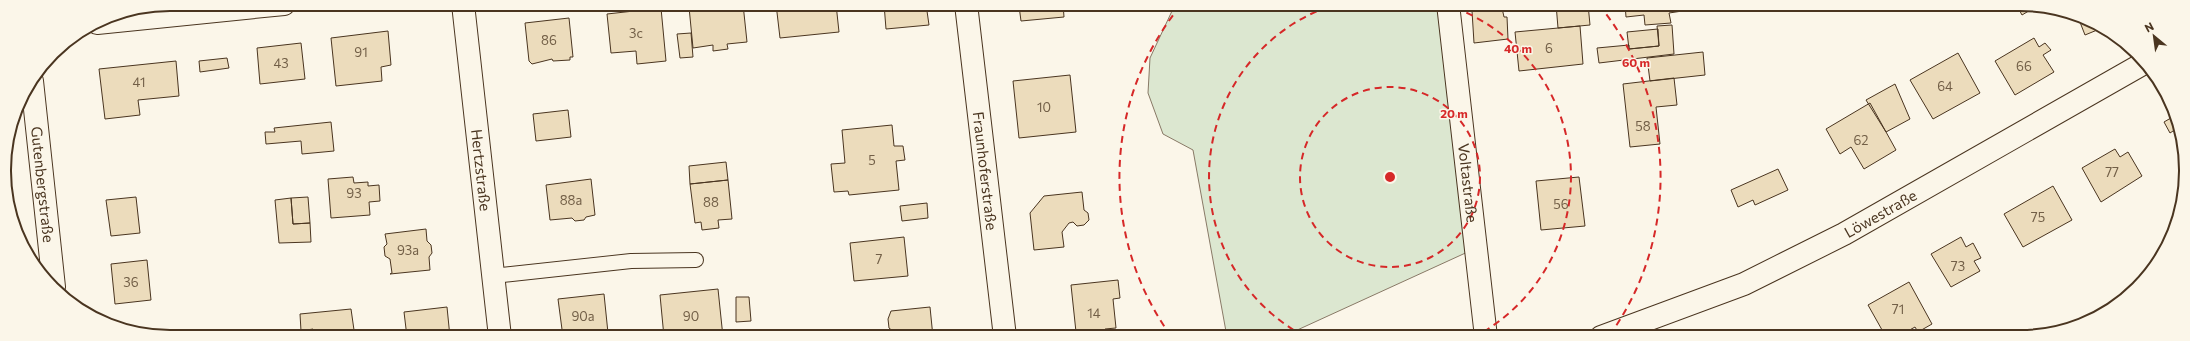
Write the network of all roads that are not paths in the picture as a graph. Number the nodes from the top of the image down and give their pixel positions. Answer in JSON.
{"nodes":[{"id":1,"x":215,"y":11,"type":"edge"},
{"id":2,"x":464,"y":11,"type":"edge"},
{"id":3,"x":967,"y":11,"type":"edge"},
{"id":4,"x":1449,"y":11,"type":"edge"},
{"id":5,"x":113,"y":21,"type":"edge"},
{"id":6,"x":2140,"y":66,"type":"edge"},
{"id":7,"x":33,"y":90,"type":"edge"},
{"id":8,"x":696,"y":260,"type":"dead end"},
{"id":9,"x":493,"y":276,"type":"junction"},
{"id":10,"x":53,"y":278,"type":"edge"},
{"id":11,"x":499,"y":330,"type":"edge"},
{"id":12,"x":1004,"y":330,"type":"edge"},
{"id":13,"x":1485,"y":330,"type":"edge"},
{"id":14,"x":1620,"y":330,"type":"edge"}],
"edges":[{"from":1,"to":5,"type":"street"},
{"from":2,"to":9,"type":"street","name":"Hertzstraße"},
{"from":3,"to":12,"type":"street","name":"Fraunhoferstraße"},
{"from":4,"to":13,"type":"street","name":"Voltastraße"},
{"from":6,"to":14,"type":"street","name":"Löwestraße"},
{"from":7,"to":10,"type":"street","name":"Gutenbergstraße"},
{"from":8,"to":9,"type":"lane"},
{"from":9,"to":11,"type":"street","name":"Hertzstraße"}]}
